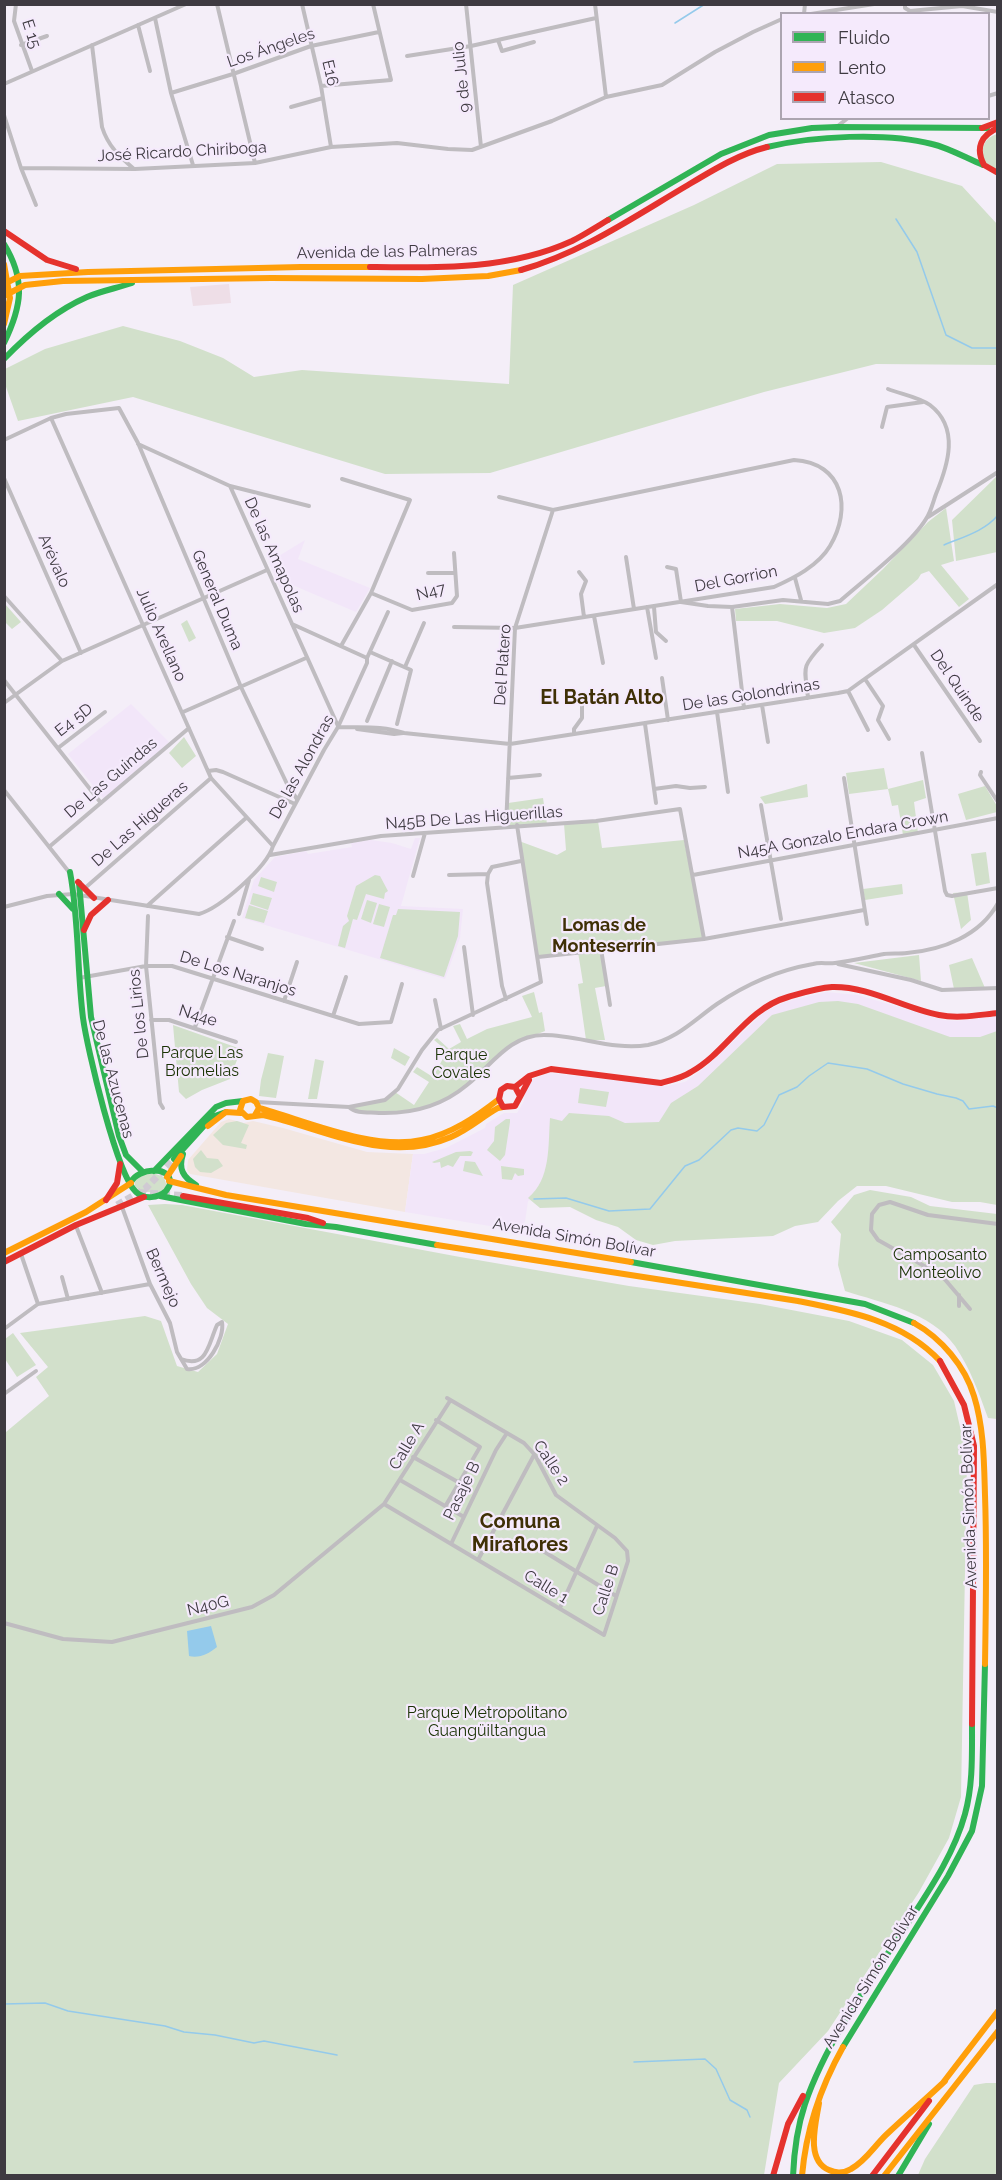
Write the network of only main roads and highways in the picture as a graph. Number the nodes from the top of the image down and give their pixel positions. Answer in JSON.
{"nodes":[{"id":1,"x":998,"y":122,"type":"edge"},
{"id":2,"x":859,"y":123,"type":"edge"},
{"id":3,"x":982,"y":128,"type":"junction"},
{"id":4,"x":995,"y":128,"type":"edge"},
{"id":5,"x":983,"y":165,"type":"junction"},
{"id":6,"x":995,"y":173,"type":"edge"},
{"id":7,"x":998,"y":179,"type":"edge"},
{"id":8,"x":4,"y":231,"type":"edge"},
{"id":9,"x":4,"y":244,"type":"edge"},
{"id":10,"x":4,"y":264,"type":"edge"},
{"id":11,"x":88,"y":272,"type":"junction"},
{"id":12,"x":141,"y":281,"type":"junction"},
{"id":13,"x":4,"y":284,"type":"edge"},
{"id":14,"x":8,"y":297,"type":"edge"},
{"id":15,"x":4,"y":324,"type":"edge"},
{"id":16,"x":4,"y":343,"type":"edge"},
{"id":17,"x":4,"y":359,"type":"edge"},
{"id":18,"x":79,"y":883,"type":"junction"},
{"id":19,"x":59,"y":894,"type":"road end"},
{"id":20,"x":76,"y":895,"type":"junction"},
{"id":21,"x":94,"y":898,"type":"road end"},
{"id":22,"x":108,"y":900,"type":"road end"},
{"id":23,"x":74,"y":909,"type":"junction"},
{"id":24,"x":82,"y":937,"type":"junction"},
{"id":25,"x":82,"y":978,"type":"junction"},
{"id":26,"x":998,"y":1013,"type":"edge"},
{"id":27,"x":542,"y":1071,"type":"junction"},
{"id":28,"x":515,"y":1087,"type":"junction"},
{"id":29,"x":520,"y":1096,"type":"junction"},
{"id":30,"x":499,"y":1099,"type":"junction"},
{"id":31,"x":243,"y":1101,"type":"junction"},
{"id":32,"x":258,"y":1105,"type":"junction"},
{"id":33,"x":503,"y":1107,"type":"junction"},
{"id":34,"x":226,"y":1112,"type":"junction"},
{"id":35,"x":241,"y":1113,"type":"junction"},
{"id":36,"x":255,"y":1116,"type":"junction"},
{"id":37,"x":183,"y":1154,"type":"junction"},
{"id":38,"x":174,"y":1160,"type":"tunnel mouth"},
{"id":39,"x":120,"y":1164,"type":"junction"},
{"id":40,"x":142,"y":1171,"type":"junction"},
{"id":41,"x":154,"y":1171,"type":"junction"},
{"id":42,"x":168,"y":1179,"type":"junction"},
{"id":43,"x":131,"y":1183,"type":"junction"},
{"id":44,"x":202,"y":1189,"type":"junction"},
{"id":45,"x":160,"y":1196,"type":"junction"},
{"id":46,"x":183,"y":1196,"type":"tunnel mouth"},
{"id":47,"x":144,"y":1197,"type":"junction"},
{"id":48,"x":104,"y":1204,"type":"junction"},
{"id":49,"x":110,"y":1209,"type":"tunnel mouth"},
{"id":50,"x":85,"y":1221,"type":"junction"},
{"id":51,"x":336,"y":1227,"type":"junction"},
{"id":52,"x":4,"y":1253,"type":"edge"},
{"id":53,"x":4,"y":1262,"type":"edge"},
{"id":54,"x":986,"y":1625,"type":"junction"},
{"id":55,"x":973,"y":1626,"type":"junction"},
{"id":56,"x":998,"y":2011,"type":"edge"},
{"id":57,"x":998,"y":2031,"type":"edge"},
{"id":58,"x":945,"y":2081,"type":"junction"},
{"id":59,"x":810,"y":2087,"type":"junction"},
{"id":60,"x":822,"y":2087,"type":"junction"},
{"id":61,"x":938,"y":2106,"type":"junction"},
{"id":62,"x":773,"y":2175,"type":"edge"},
{"id":63,"x":793,"y":2175,"type":"edge"},
{"id":64,"x":802,"y":2175,"type":"edge"},
{"id":65,"x":872,"y":2175,"type":"edge"},
{"id":66,"x":884,"y":2175,"type":"edge"},
{"id":67,"x":898,"y":2175,"type":"edge"}],
"edges":[{"from":1,"to":3,"type":"main road"},
{"from":2,"to":3,"type":"main road","name":"Avenida de las Palmeras"},
{"from":2,"to":11,"type":"main road","name":"Avenida de las Palmeras"},
{"from":3,"to":4,"type":"main road","name":"Avenida de las Palmeras"},
{"from":4,"to":5,"type":"main road"},
{"from":5,"to":6,"type":"main road","name":"Avenida de las Palmeras"},
{"from":5,"to":12,"type":"main road","name":"Avenida de las Palmeras"},
{"from":6,"to":7,"type":"main road"},
{"from":8,"to":11,"type":"main road"},
{"from":9,"to":16,"type":"main road"},
{"from":10,"to":14,"type":"main road"},
{"from":11,"to":13,"type":"main road","name":"Avenida de las Palmeras"},
{"from":12,"to":14,"type":"main road","name":"Avenida de las Palmeras"},
{"from":12,"to":17,"type":"main road"},
{"from":14,"to":15,"type":"main road"},
{"from":18,"to":20,"type":"main road","name":"De las Azucenas"},
{"from":18,"to":20,"type":"main road","name":"De las Azucenas"},
{"from":18,"to":21,"type":"main road"},
{"from":19,"to":23,"type":"main road"},
{"from":20,"to":23,"type":"main road","name":"De las Azucenas"},
{"from":20,"to":24,"type":"main road","name":"De las Azucenas"},
{"from":22,"to":24,"type":"main road"},
{"from":23,"to":25,"type":"main road","name":"De las Azucenas"},
{"from":24,"to":25,"type":"main road","name":"De las Azucenas"},
{"from":25,"to":39,"type":"main road","name":"De las Azucenas"},
{"from":25,"to":40,"type":"main road","name":"De las Azucenas"},
{"from":26,"to":27,"type":"main road"},
{"from":27,"to":28,"type":"main road"},
{"from":27,"to":29,"type":"main road"},
{"from":28,"to":29,"type":"main road"},
{"from":28,"to":30,"type":"main road"},
{"from":29,"to":33,"type":"main road"},
{"from":30,"to":32,"type":"main road"},
{"from":30,"to":33,"type":"main road"},
{"from":31,"to":32,"type":"main road"},
{"from":31,"to":35,"type":"main road"},
{"from":31,"to":41,"type":"main road"},
{"from":32,"to":36,"type":"main road"},
{"from":33,"to":36,"type":"main road"},
{"from":34,"to":35,"type":"main road"},
{"from":34,"to":37,"type":"main road"},
{"from":34,"to":38,"type":"main road"},
{"from":35,"to":36,"type":"main road"},
{"from":37,"to":42,"type":"main road"},
{"from":37,"to":44,"type":"main road"},
{"from":39,"to":43,"type":"main road","name":"De las Azucenas"},
{"from":39,"to":48,"type":"main road"},
{"from":40,"to":41,"type":"main road"},
{"from":40,"to":43,"type":"main road"},
{"from":41,"to":42,"type":"main road"},
{"from":42,"to":44,"type":"main road","name":"Avenida Simón Bolívar"},
{"from":42,"to":45,"type":"main road"},
{"from":43,"to":47,"type":"main road"},
{"from":43,"to":48,"type":"main road"},
{"from":44,"to":54,"type":"main road","name":"Avenida Simón Bolívar"},
{"from":45,"to":47,"type":"main road"},
{"from":45,"to":51,"type":"main road","name":"Avenida Simón Bolívar"},
{"from":46,"to":51,"type":"main road"},
{"from":47,"to":50,"type":"main road"},
{"from":48,"to":52,"type":"main road"},
{"from":49,"to":50,"type":"main road"},
{"from":50,"to":53,"type":"main road"},
{"from":51,"to":55,"type":"main road","name":"Avenida Simón Bolívar"},
{"from":54,"to":55,"type":"main road"},
{"from":54,"to":60,"type":"main road","name":"Avenida Simón Bolívar"},
{"from":55,"to":59,"type":"main road","name":"Avenida Simón Bolívar"},
{"from":56,"to":58,"type":"main road"},
{"from":57,"to":61,"type":"main road"},
{"from":58,"to":60,"type":"main road"},
{"from":58,"to":65,"type":"main road"},
{"from":59,"to":62,"type":"main road"},
{"from":59,"to":63,"type":"main road","name":"Avenida Simón Bolívar"},
{"from":60,"to":64,"type":"main road","name":"Avenida Simón Bolívar"},
{"from":61,"to":66,"type":"main road"},
{"from":61,"to":67,"type":"main road"}]}
